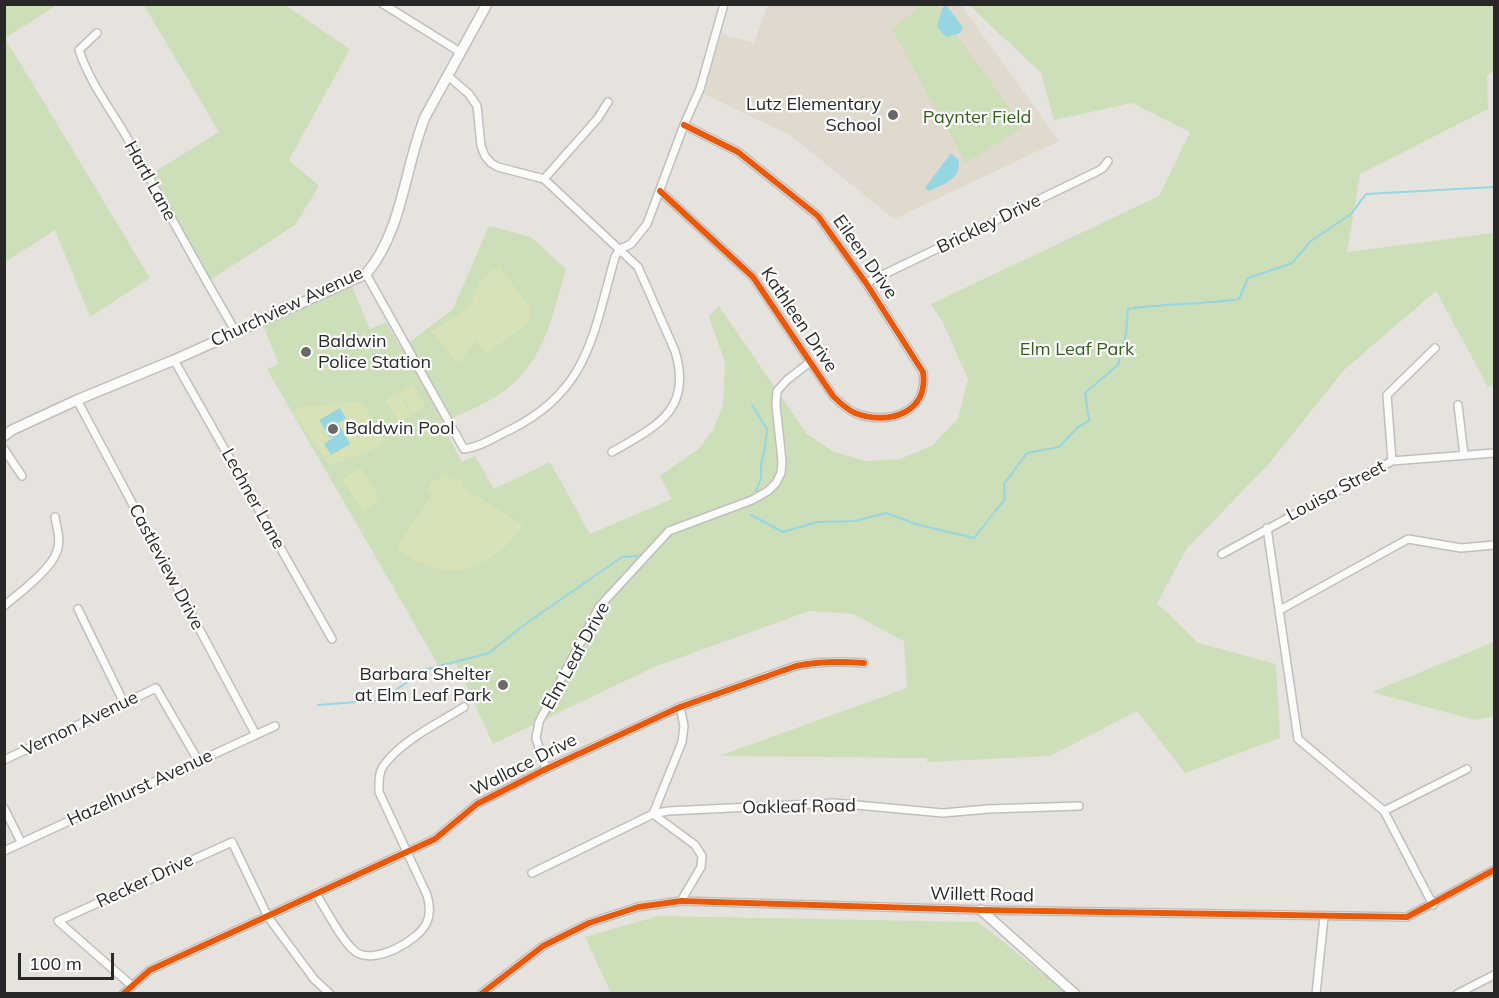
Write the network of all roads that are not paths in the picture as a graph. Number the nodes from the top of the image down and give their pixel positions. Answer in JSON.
{"nodes":[{"id":1,"x":383,"y":4,"type":"edge"},
{"id":2,"x":487,"y":4,"type":"edge"},
{"id":3,"x":724,"y":4,"type":"edge"},
{"id":4,"x":97,"y":33,"type":"dead end"},
{"id":5,"x":460,"y":52,"type":"junction"},
{"id":6,"x":448,"y":76,"type":"junction"},
{"id":7,"x":608,"y":102,"type":"dead end"},
{"id":8,"x":684,"y":125,"type":"junction"},
{"id":9,"x":1108,"y":161,"type":"dead end"},
{"id":10,"x":544,"y":179,"type":"junction"},
{"id":11,"x":660,"y":190,"type":"junction"},
{"id":12,"x":620,"y":249,"type":"junction"},
{"id":13,"x":366,"y":274,"type":"junction"},
{"id":14,"x":866,"y":283,"type":"junction"},
{"id":15,"x":236,"y":332,"type":"junction"},
{"id":16,"x":1435,"y":348,"type":"dead end"},
{"id":17,"x":174,"y":360,"type":"junction"},
{"id":18,"x":810,"y":362,"type":"junction"},
{"id":19,"x":923,"y":394,"type":"joint"},
{"id":20,"x":77,"y":399,"type":"junction"},
{"id":21,"x":1458,"y":405,"type":"dead end"},
{"id":22,"x":4,"y":436,"type":"edge"},
{"id":23,"x":4,"y":449,"type":"edge"},
{"id":24,"x":612,"y":452,"type":"dead end"},
{"id":25,"x":1494,"y":453,"type":"edge"},
{"id":26,"x":1464,"y":455,"type":"junction"},
{"id":27,"x":1392,"y":461,"type":"junction"},
{"id":28,"x":22,"y":476,"type":"dead end"},
{"id":29,"x":55,"y":517,"type":"dead end"},
{"id":30,"x":1267,"y":528,"type":"junction"},
{"id":31,"x":1494,"y":545,"type":"edge"},
{"id":32,"x":1222,"y":554,"type":"dead end"},
{"id":33,"x":5,"y":606,"type":"edge"},
{"id":34,"x":78,"y":609,"type":"dead end"},
{"id":35,"x":1280,"y":610,"type":"junction"},
{"id":36,"x":332,"y":639,"type":"dead end"},
{"id":37,"x":864,"y":663,"type":"dead end"},
{"id":38,"x":124,"y":703,"type":"junction"},
{"id":39,"x":464,"y":707,"type":"dead end"},
{"id":40,"x":680,"y":707,"type":"junction"},
{"id":41,"x":275,"y":726,"type":"dead end"},
{"id":42,"x":256,"y":735,"type":"junction"},
{"id":43,"x":4,"y":760,"type":"edge"},
{"id":44,"x":199,"y":762,"type":"junction"},
{"id":45,"x":546,"y":769,"type":"junction"},
{"id":46,"x":1467,"y":769,"type":"dead end"},
{"id":47,"x":1079,"y":806,"type":"dead end"},
{"id":48,"x":4,"y":808,"type":"edge"},
{"id":49,"x":1384,"y":811,"type":"junction"},
{"id":50,"x":653,"y":814,"type":"junction"},
{"id":51,"x":21,"y":842,"type":"junction"},
{"id":52,"x":4,"y":850,"type":"edge"},
{"id":53,"x":408,"y":852,"type":"junction"},
{"id":54,"x":1494,"y":870,"type":"edge"},
{"id":55,"x":532,"y":873,"type":"dead end"},
{"id":56,"x":316,"y":894,"type":"junction"},
{"id":57,"x":681,"y":902,"type":"junction"},
{"id":58,"x":1433,"y":905,"type":"junction"},
{"id":59,"x":981,"y":910,"type":"junction"},
{"id":60,"x":268,"y":917,"type":"junction"},
{"id":61,"x":1324,"y":917,"type":"junction"},
{"id":62,"x":1494,"y":975,"type":"edge"},
{"id":63,"x":131,"y":985,"type":"junction"},
{"id":64,"x":123,"y":993,"type":"edge"},
{"id":65,"x":330,"y":993,"type":"edge"},
{"id":66,"x":481,"y":993,"type":"edge"},
{"id":67,"x":1075,"y":993,"type":"edge"},
{"id":68,"x":1316,"y":993,"type":"edge"},
{"id":69,"x":1457,"y":993,"type":"edge"}],
"edges":[{"from":1,"to":5,"type":"street"},
{"from":2,"to":5,"type":"street","name":"Churchview Avenue"},
{"from":3,"to":8,"type":"street"},
{"from":4,"to":15,"type":"street","name":"Hartl Lane"},
{"from":5,"to":6,"type":"street","name":"Churchview Avenue"},
{"from":6,"to":10,"type":"street"},
{"from":6,"to":13,"type":"street","name":"Churchview Avenue"},
{"from":7,"to":10,"type":"street"},
{"from":8,"to":11,"type":"street"},
{"from":8,"to":14,"type":"street","name":"Eileen Drive"},
{"from":9,"to":14,"type":"street","name":"Brickley Drive"},
{"from":10,"to":12,"type":"street"},
{"from":11,"to":12,"type":"street"},
{"from":11,"to":18,"type":"street","name":"Kathleen Drive"},
{"from":12,"to":13,"type":"street"},
{"from":12,"to":24,"type":"street"},
{"from":13,"to":15,"type":"street","name":"Churchview Avenue"},
{"from":14,"to":19,"type":"street","name":"Eileen Drive"},
{"from":15,"to":17,"type":"street","name":"Churchview Avenue"},
{"from":16,"to":27,"type":"street"},
{"from":17,"to":20,"type":"street","name":"Churchview Avenue"},
{"from":17,"to":36,"type":"street","name":"Lechner Lane"},
{"from":18,"to":19,"type":"street","name":"Kathleen Drive"},
{"from":18,"to":45,"type":"street","name":"Elm Leaf Drive"},
{"from":20,"to":22,"type":"street","name":"Churchview Avenue"},
{"from":20,"to":42,"type":"street","name":"Castleview Drive"},
{"from":21,"to":26,"type":"street"},
{"from":23,"to":28,"type":"street"},
{"from":25,"to":26,"type":"street","name":"Louisa Street"},
{"from":26,"to":27,"type":"street","name":"Louisa Street"},
{"from":27,"to":30,"type":"street","name":"Louisa Street"},
{"from":29,"to":33,"type":"street"},
{"from":30,"to":32,"type":"street","name":"Louisa Street"},
{"from":30,"to":35,"type":"street"},
{"from":31,"to":35,"type":"street"},
{"from":34,"to":38,"type":"street"},
{"from":35,"to":49,"type":"street"},
{"from":37,"to":40,"type":"street","name":"Wallace Drive"},
{"from":38,"to":43,"type":"street","name":"Vernon Avenue"},
{"from":38,"to":44,"type":"street","name":"Vernon Avenue"},
{"from":39,"to":53,"type":"street"},
{"from":40,"to":45,"type":"street","name":"Wallace Drive"},
{"from":40,"to":50,"type":"street"},
{"from":41,"to":42,"type":"street","name":"Hazelhurst Avenue"},
{"from":42,"to":44,"type":"street","name":"Hazelhurst Avenue"},
{"from":44,"to":51,"type":"street","name":"Hazelhurst Avenue"},
{"from":45,"to":53,"type":"street","name":"Wallace Drive"},
{"from":46,"to":49,"type":"street"},
{"from":47,"to":50,"type":"street","name":"Oakleaf Road"},
{"from":48,"to":51,"type":"street"},
{"from":49,"to":58,"type":"street"},
{"from":50,"to":55,"type":"street","name":"Oakleaf Road"},
{"from":50,"to":57,"type":"street"},
{"from":51,"to":52,"type":"street","name":"Hazelhurst Avenue"},
{"from":53,"to":56,"type":"street","name":"Wallace Drive"},
{"from":53,"to":56,"type":"street"},
{"from":54,"to":58,"type":"street","name":"Willett Road"},
{"from":56,"to":60,"type":"street","name":"Wallace Drive"},
{"from":57,"to":59,"type":"street","name":"Willett Road"},
{"from":57,"to":66,"type":"street","name":"Willett Road"},
{"from":58,"to":61,"type":"street","name":"Willett Road"},
{"from":59,"to":61,"type":"street","name":"Willett Road"},
{"from":59,"to":67,"type":"street"},
{"from":60,"to":63,"type":"street","name":"Wallace Drive"},
{"from":60,"to":63,"type":"street","name":"Recker Drive"},
{"from":60,"to":65,"type":"street"},
{"from":61,"to":68,"type":"street"},
{"from":62,"to":69,"type":"street"},
{"from":63,"to":64,"type":"street","name":"Wallace Drive"}]}
